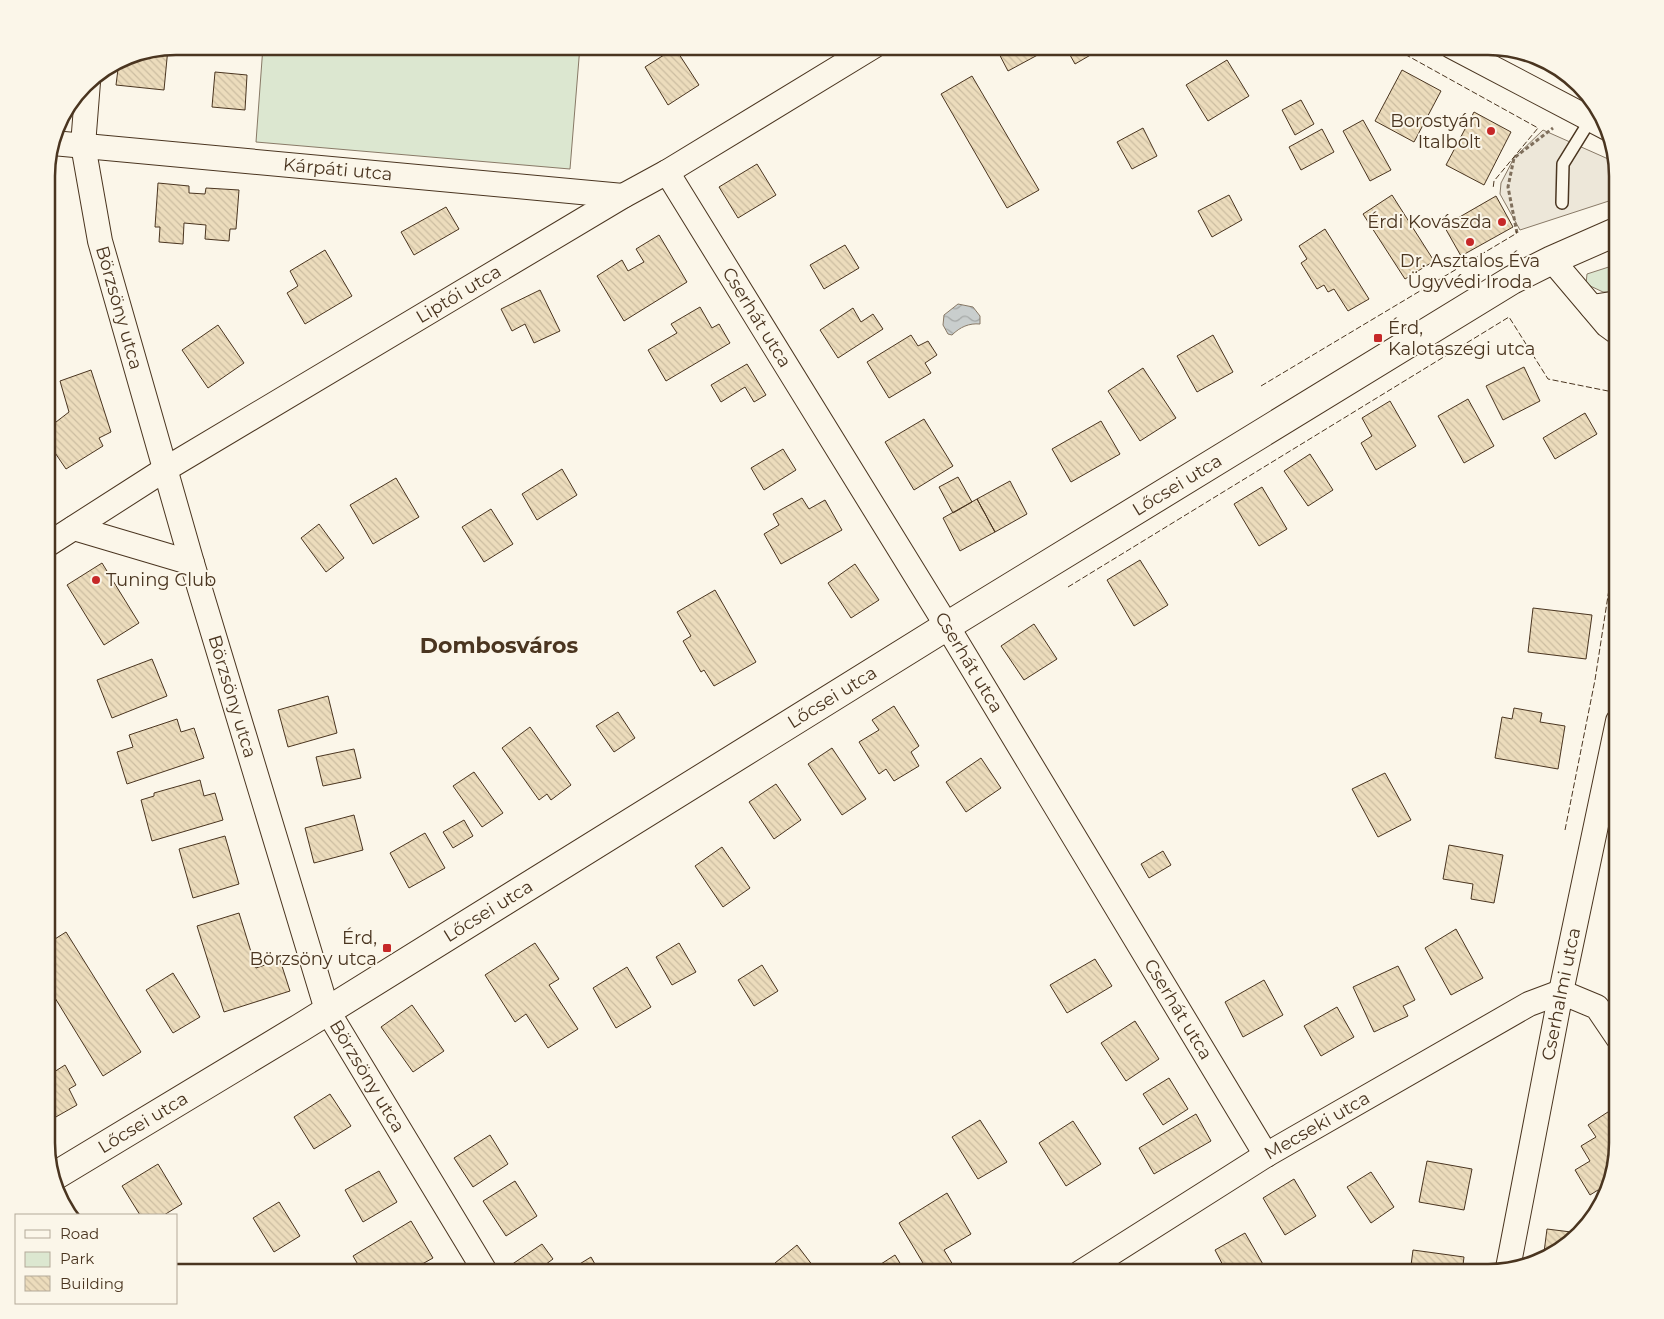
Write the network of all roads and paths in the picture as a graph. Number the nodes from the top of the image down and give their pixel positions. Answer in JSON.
{"nodes":[{"id":1,"x":859,"y":55,"type":"edge"},
{"id":2,"x":1469,"y":55,"type":"edge"},
{"id":3,"x":87,"y":93,"type":"edge"},
{"id":4,"x":1594,"y":117,"type":"edge"},
{"id":5,"x":1596,"y":121,"type":"edge"},
{"id":6,"x":60,"y":143,"type":"edge"},
{"id":7,"x":83,"y":145,"type":"junction"},
{"id":8,"x":1514,"y":158,"type":"dead end"},
{"id":9,"x":667,"y":172,"type":"junction"},
{"id":10,"x":623,"y":196,"type":"junction"},
{"id":11,"x":1562,"y":203,"type":"dead end"},
{"id":12,"x":1517,"y":233,"type":"dead end"},
{"id":13,"x":1609,"y":236,"type":"edge"},
{"id":14,"x":1552,"y":260,"type":"junction"},
{"id":15,"x":1609,"y":304,"type":"edge"},
{"id":16,"x":1592,"y":307,"type":"junction"},
{"id":17,"x":1609,"y":326,"type":"edge"},
{"id":18,"x":164,"y":470,"type":"junction"},
{"id":19,"x":74,"y":528,"type":"junction"},
{"id":20,"x":55,"y":540,"type":"edge"},
{"id":21,"x":192,"y":563,"type":"junction"},
{"id":22,"x":947,"y":626,"type":"junction"},
{"id":23,"x":1609,"y":764,"type":"edge"},
{"id":24,"x":1561,"y":992,"type":"junction"},
{"id":25,"x":327,"y":1010,"type":"junction"},
{"id":26,"x":1609,"y":1025,"type":"edge"},
{"id":27,"x":1266,"y":1155,"type":"junction"},
{"id":28,"x":59,"y":1173,"type":"edge"},
{"id":29,"x":1509,"y":1262,"type":"edge"},
{"id":30,"x":481,"y":1264,"type":"edge"},
{"id":31,"x":1094,"y":1264,"type":"edge"}],
"edges":[{"from":1,"to":9,"type":"street","name":"Liptói utca"},
{"from":2,"to":4,"type":"street"},
{"from":3,"to":7,"type":"street","name":"Börzsöny utca"},
{"from":5,"to":11,"type":"lane"},
{"from":6,"to":7,"type":"street","name":"Kárpáti utca"},
{"from":7,"to":10,"type":"street","name":"Kárpáti utca"},
{"from":7,"to":18,"type":"street","name":"Börzsöny utca"},
{"from":8,"to":12,"type":"path"},
{"from":9,"to":10,"type":"street","name":"Liptói utca"},
{"from":9,"to":22,"type":"street","name":"Cserhát utca"},
{"from":10,"to":18,"type":"street","name":"Liptói utca"},
{"from":13,"to":14,"type":"street","name":"Lőcsei utca"},
{"from":14,"to":16,"type":"street"},
{"from":14,"to":22,"type":"street","name":"Lőcsei utca"},
{"from":15,"to":16,"type":"street"},
{"from":16,"to":17,"type":"street"},
{"from":18,"to":19,"type":"street","name":"Liptói utca"},
{"from":18,"to":21,"type":"street","name":"Börzsöny utca"},
{"from":19,"to":20,"type":"street","name":"Liptói utca"},
{"from":19,"to":21,"type":"street"},
{"from":21,"to":25,"type":"street","name":"Börzsöny utca"},
{"from":22,"to":25,"type":"street","name":"Lőcsei utca"},
{"from":22,"to":27,"type":"street","name":"Cserhát utca"},
{"from":23,"to":24,"type":"street","name":"Cserhalmi utca"},
{"from":24,"to":26,"type":"street"},
{"from":24,"to":27,"type":"street","name":"Mecseki utca"},
{"from":24,"to":29,"type":"street","name":"Cserhalmi utca"},
{"from":25,"to":28,"type":"street","name":"Lőcsei utca"},
{"from":25,"to":30,"type":"street","name":"Börzsöny utca"},
{"from":27,"to":31,"type":"street","name":"Mecseki utca"}]}
